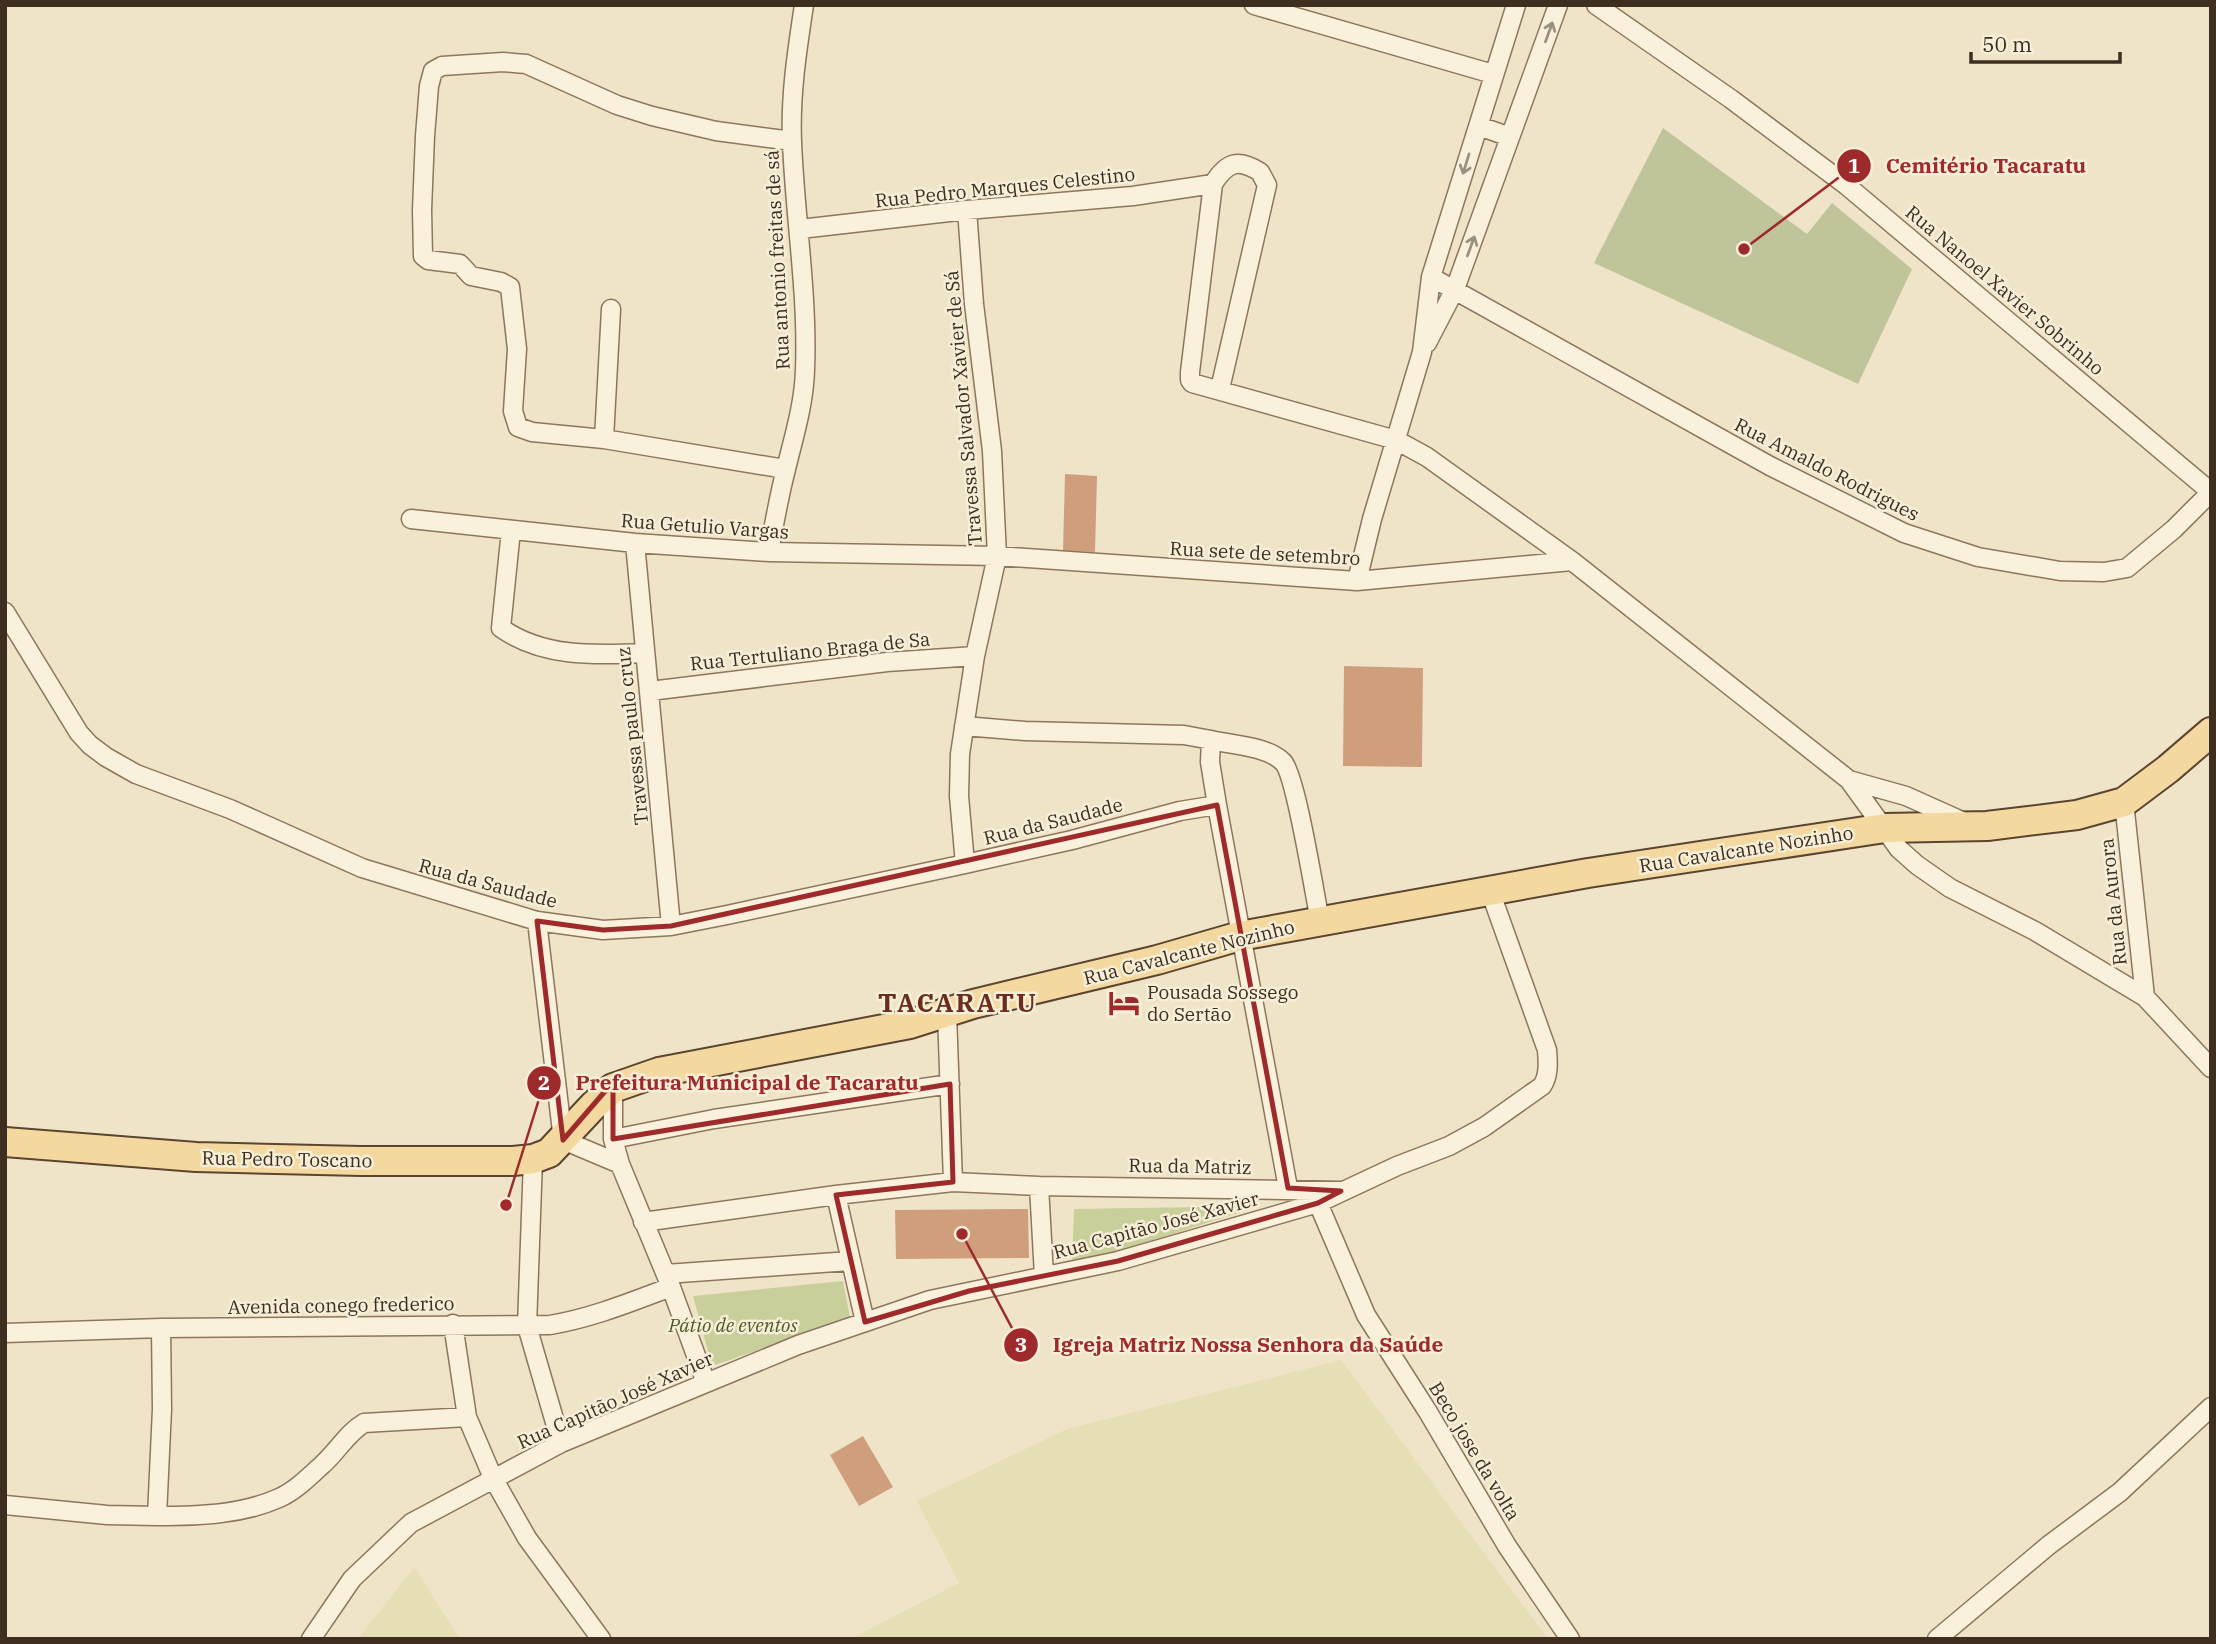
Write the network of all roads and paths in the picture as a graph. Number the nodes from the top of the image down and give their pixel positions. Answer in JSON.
{"nodes":[{"id":1,"x":804,"y":5,"type":"edge"},
{"id":2,"x":1254,"y":5,"type":"edge"},
{"id":3,"x":1516,"y":5,"type":"edge"},
{"id":4,"x":1558,"y":5,"type":"edge"},
{"id":5,"x":1596,"y":5,"type":"edge"},
{"id":6,"x":1493,"y":74,"type":"junction"},
{"id":7,"x":1479,"y":125,"type":"junction"},
{"id":8,"x":1510,"y":138,"type":"junction"},
{"id":9,"x":792,"y":141,"type":"junction"},
{"id":10,"x":1213,"y":184,"type":"junction"},
{"id":11,"x":967,"y":210,"type":"junction"},
{"id":12,"x":800,"y":229,"type":"junction"},
{"id":13,"x":1431,"y":277,"type":"junction"},
{"id":14,"x":1455,"y":289,"type":"junction"},
{"id":15,"x":611,"y":309,"type":"dead end"},
{"id":16,"x":1422,"y":352,"type":"junction"},
{"id":17,"x":1213,"y":388,"type":"junction"},
{"id":18,"x":604,"y":439,"type":"junction"},
{"id":19,"x":1396,"y":440,"type":"junction"},
{"id":20,"x":786,"y":470,"type":"junction"},
{"id":21,"x":2211,"y":492,"type":"edge"},
{"id":22,"x":411,"y":519,"type":"dead end"},
{"id":23,"x":511,"y":530,"type":"junction"},
{"id":24,"x":635,"y":543,"type":"junction"},
{"id":25,"x":769,"y":552,"type":"junction"},
{"id":26,"x":997,"y":556,"type":"junction"},
{"id":27,"x":1572,"y":561,"type":"junction"},
{"id":28,"x":1357,"y":581,"type":"junction"},
{"id":29,"x":5,"y":612,"type":"edge"},
{"id":30,"x":645,"y":653,"type":"junction"},
{"id":31,"x":975,"y":656,"type":"junction"},
{"id":32,"x":650,"y":691,"type":"junction"},
{"id":33,"x":964,"y":726,"type":"junction"},
{"id":34,"x":2211,"y":732,"type":"edge"},
{"id":35,"x":1211,"y":740,"type":"junction"},
{"id":36,"x":1849,"y":780,"type":"junction"},
{"id":37,"x":2124,"y":802,"type":"junction"},
{"id":38,"x":1217,"y":805,"type":"junction"},
{"id":39,"x":1969,"y":825,"type":"junction"},
{"id":40,"x":1885,"y":828,"type":"junction"},
{"id":41,"x":965,"y":864,"type":"junction"},
{"id":42,"x":1490,"y":891,"type":"junction"},
{"id":43,"x":537,"y":921,"type":"junction"},
{"id":44,"x":1320,"y":922,"type":"junction"},
{"id":45,"x":671,"y":926,"type":"junction"},
{"id":46,"x":1240,"y":936,"type":"junction"},
{"id":47,"x":2145,"y":997,"type":"junction"},
{"id":48,"x":947,"y":1013,"type":"junction"},
{"id":49,"x":2211,"y":1068,"type":"edge"},
{"id":50,"x":950,"y":1084,"type":"junction"},
{"id":51,"x":613,"y":1088,"type":"junction"},
{"id":52,"x":613,"y":1139,"type":"junction"},
{"id":53,"x":563,"y":1140,"type":"junction"},
{"id":54,"x":5,"y":1142,"type":"edge"},
{"id":55,"x":533,"y":1159,"type":"junction"},
{"id":56,"x":621,"y":1164,"type":"junction"},
{"id":57,"x":953,"y":1182,"type":"junction"},
{"id":58,"x":1039,"y":1186,"type":"junction"},
{"id":59,"x":1288,"y":1188,"type":"junction"},
{"id":60,"x":1341,"y":1191,"type":"junction"},
{"id":61,"x":836,"y":1195,"type":"junction"},
{"id":62,"x":1318,"y":1203,"type":"junction"},
{"id":63,"x":643,"y":1222,"type":"junction"},
{"id":64,"x":850,"y":1261,"type":"junction"},
{"id":65,"x":1044,"y":1276,"type":"junction"},
{"id":66,"x":668,"y":1280,"type":"junction"},
{"id":67,"x":865,"y":1322,"type":"junction"},
{"id":68,"x":453,"y":1324,"type":"junction"},
{"id":69,"x":527,"y":1326,"type":"junction"},
{"id":70,"x":161,"y":1328,"type":"junction"},
{"id":71,"x":5,"y":1333,"type":"edge"},
{"id":72,"x":706,"y":1383,"type":"junction"},
{"id":73,"x":2211,"y":1407,"type":"edge"},
{"id":74,"x":467,"y":1417,"type":"junction"},
{"id":75,"x":561,"y":1443,"type":"junction"},
{"id":76,"x":493,"y":1478,"type":"junction"},
{"id":77,"x":5,"y":1505,"type":"edge"},
{"id":78,"x":157,"y":1516,"type":"junction"},
{"id":79,"x":311,"y":1639,"type":"edge"},
{"id":80,"x":601,"y":1639,"type":"edge"},
{"id":81,"x":1570,"y":1639,"type":"edge"},
{"id":82,"x":1937,"y":1639,"type":"edge"}],
"edges":[{"from":1,"to":9,"type":"street","name":"Rua antonio freitas de sá"},
{"from":2,"to":6,"type":"street"},
{"from":3,"to":6,"type":"street"},
{"from":8,"to":4,"type":"street","one_way":true},
{"from":5,"to":21,"type":"street","name":"Rua Nanoel Xavier Sobrinho"},
{"from":6,"to":7,"type":"street"},
{"from":7,"to":8,"type":"street"},
{"from":7,"to":13,"type":"street","one_way":true},
{"from":14,"to":8,"type":"street","one_way":true},
{"from":9,"to":12,"type":"street","name":"Rua antonio freitas de sá"},
{"from":9,"to":18,"type":"street"},
{"from":10,"to":11,"type":"street","name":"Rua Pedro Marques Celestino"},
{"from":10,"to":17,"type":"street"},
{"from":10,"to":17,"type":"street"},
{"from":11,"to":12,"type":"street","name":"Rua Pedro Marques Celestino"},
{"from":11,"to":26,"type":"street","name":"Travessa Salvador Xavier de Sá"},
{"from":12,"to":20,"type":"street","name":"Rua antonio freitas de sá"},
{"from":13,"to":14,"type":"street","name":"Rua Amaldo Rodrigues"},
{"from":13,"to":16,"type":"street"},
{"from":14,"to":16,"type":"street"},
{"from":14,"to":21,"type":"street","name":"Rua Amaldo Rodrigues"},
{"from":15,"to":18,"type":"street"},
{"from":16,"to":19,"type":"street"},
{"from":17,"to":19,"type":"street"},
{"from":18,"to":20,"type":"street"},
{"from":19,"to":27,"type":"street"},
{"from":19,"to":28,"type":"street"},
{"from":20,"to":25,"type":"street","name":"Rua antonio freitas de sá"},
{"from":22,"to":23,"type":"street","name":"Rua Getulio Vargas"},
{"from":23,"to":24,"type":"street","name":"Rua Getulio Vargas"},
{"from":23,"to":30,"type":"street"},
{"from":24,"to":25,"type":"street","name":"Rua Getulio Vargas"},
{"from":24,"to":30,"type":"street","name":"Travessa paulo cruz"},
{"from":25,"to":26,"type":"street","name":"Rua Getulio Vargas"},
{"from":26,"to":28,"type":"street","name":"Rua sete de setembro"},
{"from":26,"to":31,"type":"street","name":"Travessa Salvador Xavier de Sá"},
{"from":27,"to":28,"type":"street","name":"Rua sete de setembro"},
{"from":27,"to":36,"type":"street"},
{"from":29,"to":43,"type":"street","name":"Rua da Saudade"},
{"from":30,"to":32,"type":"street","name":"Travessa paulo cruz"},
{"from":31,"to":32,"type":"street","name":"Rua Tertuliano Braga de Sa"},
{"from":31,"to":33,"type":"street","name":"Travessa Salvador Xavier de Sá"},
{"from":32,"to":45,"type":"street","name":"Travessa paulo cruz"},
{"from":33,"to":35,"type":"street"},
{"from":33,"to":41,"type":"street","name":"Travessa Salvador Xavier de Sá"},
{"from":34,"to":37,"type":"main road","name":"Rua da Aurora"},
{"from":35,"to":38,"type":"street"},
{"from":35,"to":44,"type":"street"},
{"from":36,"to":39,"type":"street"},
{"from":36,"to":40,"type":"street"},
{"from":37,"to":39,"type":"main road","name":"Rua da Aurora"},
{"from":37,"to":47,"type":"street","name":"Rua da Aurora"},
{"from":38,"to":41,"type":"street","name":"Rua da Saudade"},
{"from":38,"to":46,"type":"street"},
{"from":39,"to":40,"type":"main road","name":"Rua da Aurora"},
{"from":40,"to":42,"type":"main road","name":"Rua Cavalcante Nozinho"},
{"from":40,"to":47,"type":"street"},
{"from":41,"to":45,"type":"street","name":"Rua da Saudade"},
{"from":42,"to":44,"type":"main road","name":"Rua Cavalcante Nozinho"},
{"from":42,"to":60,"type":"street","name":"Rua Capitão José Xavier"},
{"from":43,"to":45,"type":"street","name":"Rua da Saudade"},
{"from":43,"to":53,"type":"street"},
{"from":44,"to":46,"type":"main road","name":"Rua Cavalcante Nozinho"},
{"from":46,"to":48,"type":"main road","name":"Rua Cavalcante Nozinho"},
{"from":46,"to":59,"type":"street"},
{"from":47,"to":49,"type":"street"},
{"from":48,"to":50,"type":"street"},
{"from":48,"to":51,"type":"main road","name":"Rua Cavalcante Nozinho"},
{"from":50,"to":52,"type":"street"},
{"from":50,"to":57,"type":"street"},
{"from":51,"to":52,"type":"street"},
{"from":51,"to":53,"type":"main road","name":"Rua Cavalcante Nozinho"},
{"from":52,"to":56,"type":"street"},
{"from":53,"to":55,"type":"main road","name":"Rua Pedro Toscano"},
{"from":53,"to":56,"type":"street"},
{"from":54,"to":55,"type":"main road","name":"Rua Pedro Toscano"},
{"from":55,"to":69,"type":"street"},
{"from":56,"to":63,"type":"street"},
{"from":57,"to":58,"type":"street","name":"Rua da Matriz"},
{"from":57,"to":61,"type":"street","name":"Rua da Matriz"},
{"from":58,"to":59,"type":"street","name":"Rua da Matriz"},
{"from":58,"to":65,"type":"street"},
{"from":59,"to":60,"type":"street","name":"Rua da Matriz"},
{"from":60,"to":62,"type":"street","name":"Rua Capitão José Xavier"},
{"from":61,"to":63,"type":"street","name":"Rua da Matriz"},
{"from":61,"to":64,"type":"street"},
{"from":62,"to":65,"type":"street","name":"Rua Capitão José Xavier"},
{"from":62,"to":81,"type":"street","name":"Beco jose da volta"},
{"from":63,"to":66,"type":"street"},
{"from":64,"to":66,"type":"street","name":"Avenida conego frederico"},
{"from":64,"to":67,"type":"street"},
{"from":65,"to":67,"type":"street","name":"Rua Capitão José Xavier"},
{"from":66,"to":69,"type":"street","name":"Avenida conego frederico"},
{"from":66,"to":72,"type":"street"},
{"from":67,"to":72,"type":"street","name":"Rua Capitão José Xavier"},
{"from":68,"to":69,"type":"street","name":"Avenida conego frederico"},
{"from":68,"to":70,"type":"street","name":"Avenida conego frederico"},
{"from":68,"to":74,"type":"street"},
{"from":69,"to":75,"type":"street"},
{"from":70,"to":71,"type":"street","name":"Avenida conego frederico"},
{"from":70,"to":78,"type":"street"},
{"from":72,"to":75,"type":"street","name":"Rua Capitão José Xavier"},
{"from":73,"to":82,"type":"street"},
{"from":74,"to":76,"type":"street"},
{"from":74,"to":78,"type":"street"},
{"from":75,"to":76,"type":"street","name":"Rua Capitão José Xavier"},
{"from":76,"to":79,"type":"street","name":"Rua Capitão José Xavier"},
{"from":76,"to":80,"type":"street"},
{"from":77,"to":78,"type":"street"}]}
